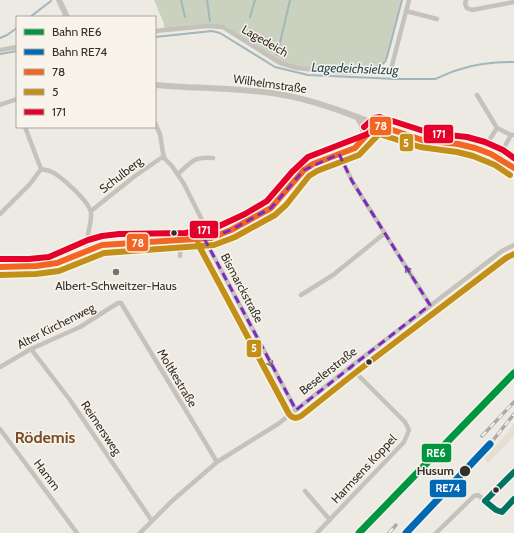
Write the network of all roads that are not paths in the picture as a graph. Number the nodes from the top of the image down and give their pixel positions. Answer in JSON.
{"nodes":[{"id":1,"x":59,"y":0,"type":"edge"},
{"id":2,"x":409,"y":0,"type":"edge"},
{"id":3,"x":466,"y":0,"type":"edge"},
{"id":4,"x":514,"y":2,"type":"edge"},
{"id":5,"x":406,"y":11,"type":"junction"},
{"id":6,"x":67,"y":16,"type":"edge"},
{"id":7,"x":437,"y":19,"type":"dead end"},
{"id":8,"x":156,"y":31,"type":"edge"},
{"id":9,"x":16,"y":47,"type":"edge"},
{"id":10,"x":0,"y":50,"type":"edge"},
{"id":11,"x":156,"y":85,"type":"edge"},
{"id":12,"x":477,"y":95,"type":"dead end"},
{"id":13,"x":16,"y":101,"type":"edge"},
{"id":14,"x":0,"y":105,"type":"edge"},
{"id":15,"x":356,"y":116,"type":"junction"},
{"id":16,"x":156,"y":125,"type":"edge"},
{"id":17,"x":381,"y":126,"type":"junction"},
{"id":18,"x":25,"y":128,"type":"edge"},
{"id":19,"x":497,"y":128,"type":"junction"},
{"id":20,"x":513,"y":135,"type":"edge"},
{"id":21,"x":362,"y":140,"type":"junction"},
{"id":22,"x":355,"y":148,"type":"junction"},
{"id":23,"x":483,"y":150,"type":"junction"},
{"id":24,"x":339,"y":154,"type":"junction"},
{"id":25,"x":164,"y":156,"type":"junction"},
{"id":26,"x":498,"y":157,"type":"junction"},
{"id":27,"x":213,"y":158,"type":"dead end"},
{"id":28,"x":514,"y":168,"type":"edge"},
{"id":29,"x":41,"y":169,"type":"junction"},
{"id":30,"x":178,"y":174,"type":"junction"},
{"id":31,"x":91,"y":211,"type":"junction"},
{"id":32,"x":0,"y":214,"type":"edge"},
{"id":33,"x":385,"y":234,"type":"junction"},
{"id":34,"x":211,"y":238,"type":"junction"},
{"id":35,"x":205,"y":240,"type":"junction"},
{"id":36,"x":181,"y":241,"type":"junction"},
{"id":37,"x":514,"y":245,"type":"edge"},
{"id":38,"x":87,"y":250,"type":"junction"},
{"id":39,"x":180,"y":256,"type":"dead end"},
{"id":40,"x":0,"y":267,"type":"edge"},
{"id":41,"x":301,"y":295,"type":"dead end"},
{"id":42,"x":121,"y":304,"type":"joint"},
{"id":43,"x":430,"y":305,"type":"junction"},
{"id":44,"x":31,"y":349,"type":"junction"},
{"id":45,"x":0,"y":367,"type":"edge"},
{"id":46,"x":350,"y":367,"type":"junction"},
{"id":47,"x":296,"y":410,"type":"junction"},
{"id":48,"x":0,"y":429,"type":"edge"},
{"id":49,"x":217,"y":462,"type":"junction"},
{"id":50,"x":305,"y":491,"type":"dead end"},
{"id":51,"x":514,"y":500,"type":"edge"},
{"id":52,"x":152,"y":520,"type":"junction"},
{"id":53,"x":330,"y":520,"type":"junction"},
{"id":54,"x":77,"y":533,"type":"edge"},
{"id":55,"x":140,"y":533,"type":"edge"},
{"id":56,"x":317,"y":533,"type":"edge"},
{"id":57,"x":436,"y":533,"type":"edge"}],
"edges":[{"from":1,"to":6,"type":"street"},
{"from":2,"to":5,"type":"street"},
{"from":3,"to":4,"type":"street"},
{"from":5,"to":7,"type":"street"},
{"from":5,"to":8,"type":"street","name":"Lagedeich"},
{"from":9,"to":10,"type":"street"},
{"from":11,"to":15,"type":"street","name":"Wilhelmstraße"},
{"from":12,"to":19,"type":"street"},
{"from":13,"to":14,"type":"street"},
{"from":15,"to":17,"type":"street","name":"Wilhelmstraße"},
{"from":15,"to":21,"type":"street"},
{"from":16,"to":25,"type":"street"},
{"from":17,"to":21,"type":"street"},
{"from":17,"to":22,"type":"street"},
{"from":17,"to":23,"type":"street","name":"Wilhelmstraße"},
{"from":18,"to":29,"type":"street"},
{"from":19,"to":20,"type":"street"},
{"from":19,"to":23,"type":"street"},
{"from":20,"to":26,"type":"street"},
{"from":21,"to":22,"type":"street"},
{"from":22,"to":24,"type":"street"},
{"from":23,"to":26,"type":"street","name":"Wilhelmstraße"},
{"from":24,"to":33,"type":"street"},
{"from":24,"to":34,"type":"street"},
{"from":25,"to":30,"type":"street"},
{"from":25,"to":31,"type":"street","name":"Schulberg"},
{"from":26,"to":28,"type":"street","name":"Wilhelmstraße"},
{"from":27,"to":30,"type":"street"},
{"from":29,"to":31,"type":"street"},
{"from":29,"to":32,"type":"street"},
{"from":30,"to":34,"type":"street"},
{"from":31,"to":38,"type":"street"},
{"from":33,"to":41,"type":"street"},
{"from":43,"to":33,"type":"street","one_way":true},
{"from":34,"to":35,"type":"street"},
{"from":35,"to":36,"type":"street"},
{"from":35,"to":47,"type":"street","name":"Bismarckstraße","one_way":true},
{"from":36,"to":38,"type":"street"},
{"from":36,"to":39,"type":"street"},
{"from":37,"to":43,"type":"street","name":"Beselerstraße"},
{"from":38,"to":40,"type":"street"},
{"from":42,"to":44,"type":"street","name":"Alter Kirchenweg"},
{"from":42,"to":49,"type":"street","name":"Moltkestraße"},
{"from":43,"to":46,"type":"street","name":"Beselerstraße"},
{"from":44,"to":45,"type":"street","name":"Alter Kirchenweg"},
{"from":44,"to":52,"type":"street","name":"Reimersweg"},
{"from":46,"to":47,"type":"street","name":"Beselerstraße"},
{"from":46,"to":53,"type":"street","name":"Harmsens Koppel"},
{"from":47,"to":49,"type":"street","name":"Beselerstraße"},
{"from":48,"to":54,"type":"street","name":"Hamm"},
{"from":49,"to":52,"type":"street","name":"Beselerstraße"},
{"from":50,"to":53,"type":"street","name":"Harmsens Koppel"},
{"from":51,"to":57,"type":"street"},
{"from":52,"to":55,"type":"street","name":"Beselerstraße"},
{"from":53,"to":56,"type":"street","name":"Harmsens Koppel"}]}
